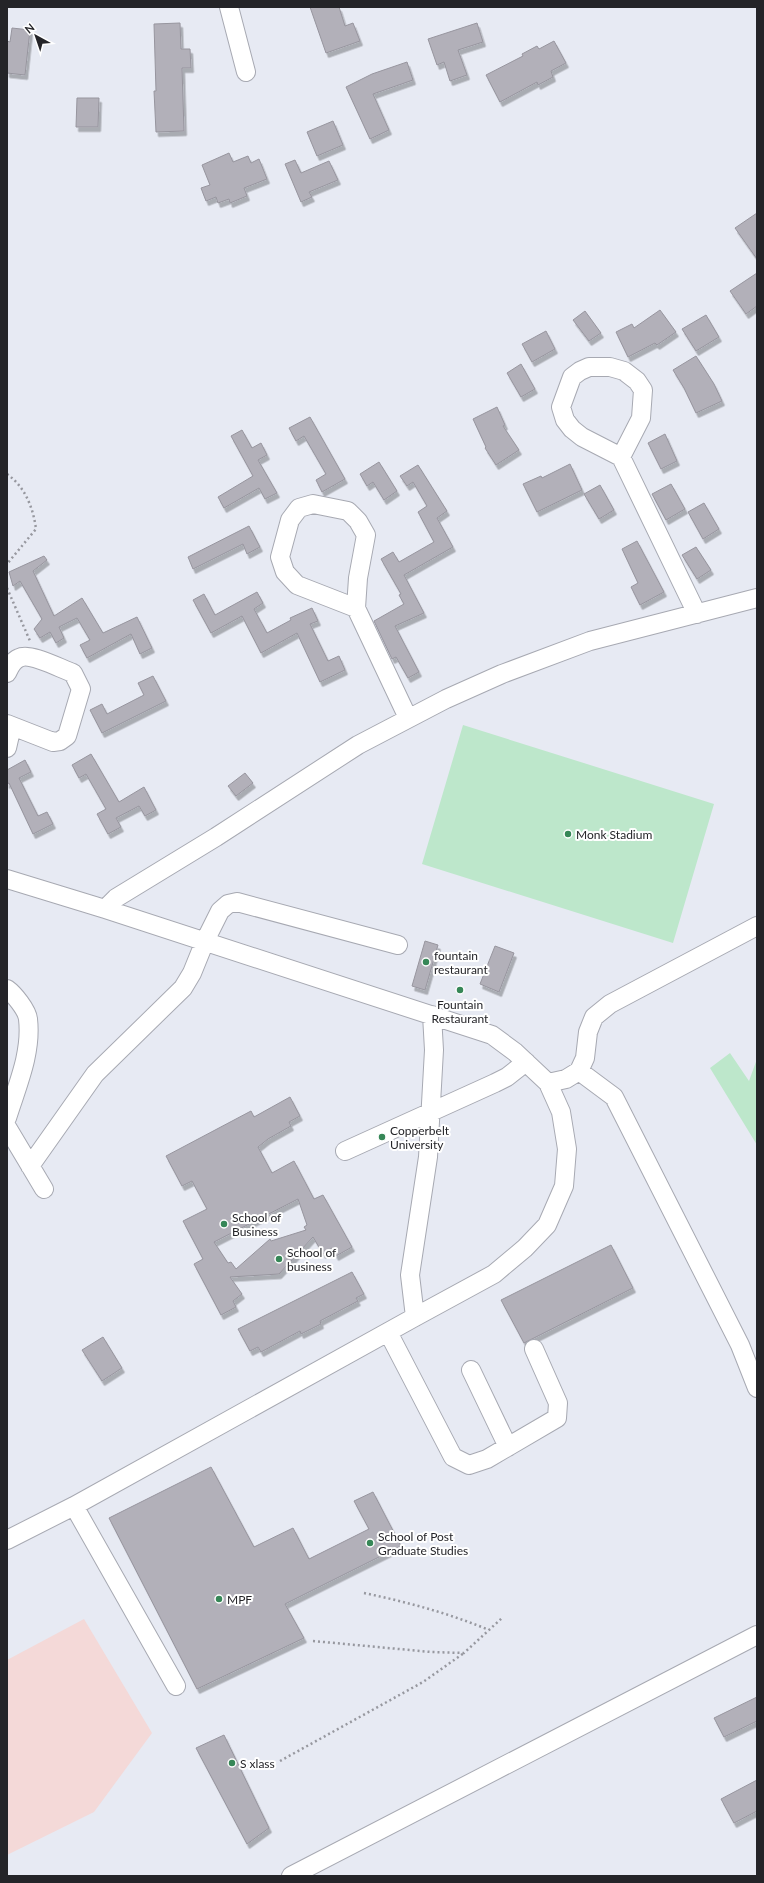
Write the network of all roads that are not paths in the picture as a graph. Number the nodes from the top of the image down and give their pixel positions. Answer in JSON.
{"nodes":[{"id":1,"x":229,"y":7,"type":"edge"},
{"id":2,"x":246,"y":72,"type":"dead end"},
{"id":3,"x":621,"y":456,"type":"junction"},
{"id":4,"x":757,"y":598,"type":"edge"},
{"id":5,"x":356,"y":608,"type":"junction"},
{"id":6,"x":697,"y":614,"type":"junction"},
{"id":7,"x":7,"y":673,"type":"edge"},
{"id":8,"x":408,"y":718,"type":"junction"},
{"id":9,"x":10,"y":725,"type":"edge"},
{"id":10,"x":7,"y":748,"type":"edge"},
{"id":11,"x":7,"y":879,"type":"edge"},
{"id":12,"x":105,"y":909,"type":"junction"},
{"id":13,"x":757,"y":926,"type":"edge"},
{"id":14,"x":205,"y":941,"type":"junction"},
{"id":15,"x":398,"y":945,"type":"dead end"},
{"id":16,"x":7,"y":989,"type":"edge"},
{"id":17,"x":432,"y":1015,"type":"junction"},
{"id":18,"x":526,"y":1062,"type":"junction"},
{"id":19,"x":579,"y":1071,"type":"junction"},
{"id":20,"x":548,"y":1083,"type":"junction"},
{"id":21,"x":431,"y":1113,"type":"junction"},
{"id":22,"x":7,"y":1118,"type":"edge"},
{"id":23,"x":7,"y":1127,"type":"edge"},
{"id":24,"x":344,"y":1151,"type":"dead end"},
{"id":25,"x":30,"y":1166,"type":"junction"},
{"id":26,"x":44,"y":1190,"type":"dead end"},
{"id":27,"x":415,"y":1317,"type":"junction"},
{"id":28,"x":388,"y":1332,"type":"junction"},
{"id":29,"x":534,"y":1349,"type":"dead end"},
{"id":30,"x":471,"y":1370,"type":"dead end"},
{"id":31,"x":757,"y":1388,"type":"edge"},
{"id":32,"x":508,"y":1447,"type":"junction"},
{"id":33,"x":74,"y":1506,"type":"junction"},
{"id":34,"x":7,"y":1540,"type":"edge"},
{"id":35,"x":757,"y":1635,"type":"edge"},
{"id":36,"x":176,"y":1686,"type":"dead end"},
{"id":37,"x":291,"y":1876,"type":"edge"}],
"edges":[{"from":1,"to":2,"type":"street"},
{"from":3,"to":3,"type":"street"},
{"from":3,"to":6,"type":"street"},
{"from":4,"to":6,"type":"street"},
{"from":5,"to":5,"type":"street"},
{"from":5,"to":8,"type":"street"},
{"from":6,"to":8,"type":"street"},
{"from":7,"to":9,"type":"street"},
{"from":8,"to":12,"type":"street"},
{"from":9,"to":10,"type":"street"},
{"from":11,"to":12,"type":"street"},
{"from":12,"to":14,"type":"street"},
{"from":13,"to":19,"type":"street"},
{"from":14,"to":15,"type":"street"},
{"from":14,"to":17,"type":"street"},
{"from":14,"to":25,"type":"street"},
{"from":16,"to":22,"type":"street"},
{"from":17,"to":18,"type":"street"},
{"from":17,"to":21,"type":"street"},
{"from":18,"to":20,"type":"street"},
{"from":18,"to":21,"type":"street"},
{"from":19,"to":20,"type":"street"},
{"from":19,"to":31,"type":"street"},
{"from":20,"to":27,"type":"street"},
{"from":21,"to":24,"type":"street"},
{"from":21,"to":27,"type":"street"},
{"from":23,"to":25,"type":"street"},
{"from":25,"to":26,"type":"street"},
{"from":27,"to":28,"type":"street"},
{"from":28,"to":32,"type":"street"},
{"from":28,"to":33,"type":"street"},
{"from":29,"to":32,"type":"street"},
{"from":30,"to":32,"type":"street"},
{"from":33,"to":34,"type":"street"},
{"from":33,"to":36,"type":"street"},
{"from":35,"to":37,"type":"street"}]}
